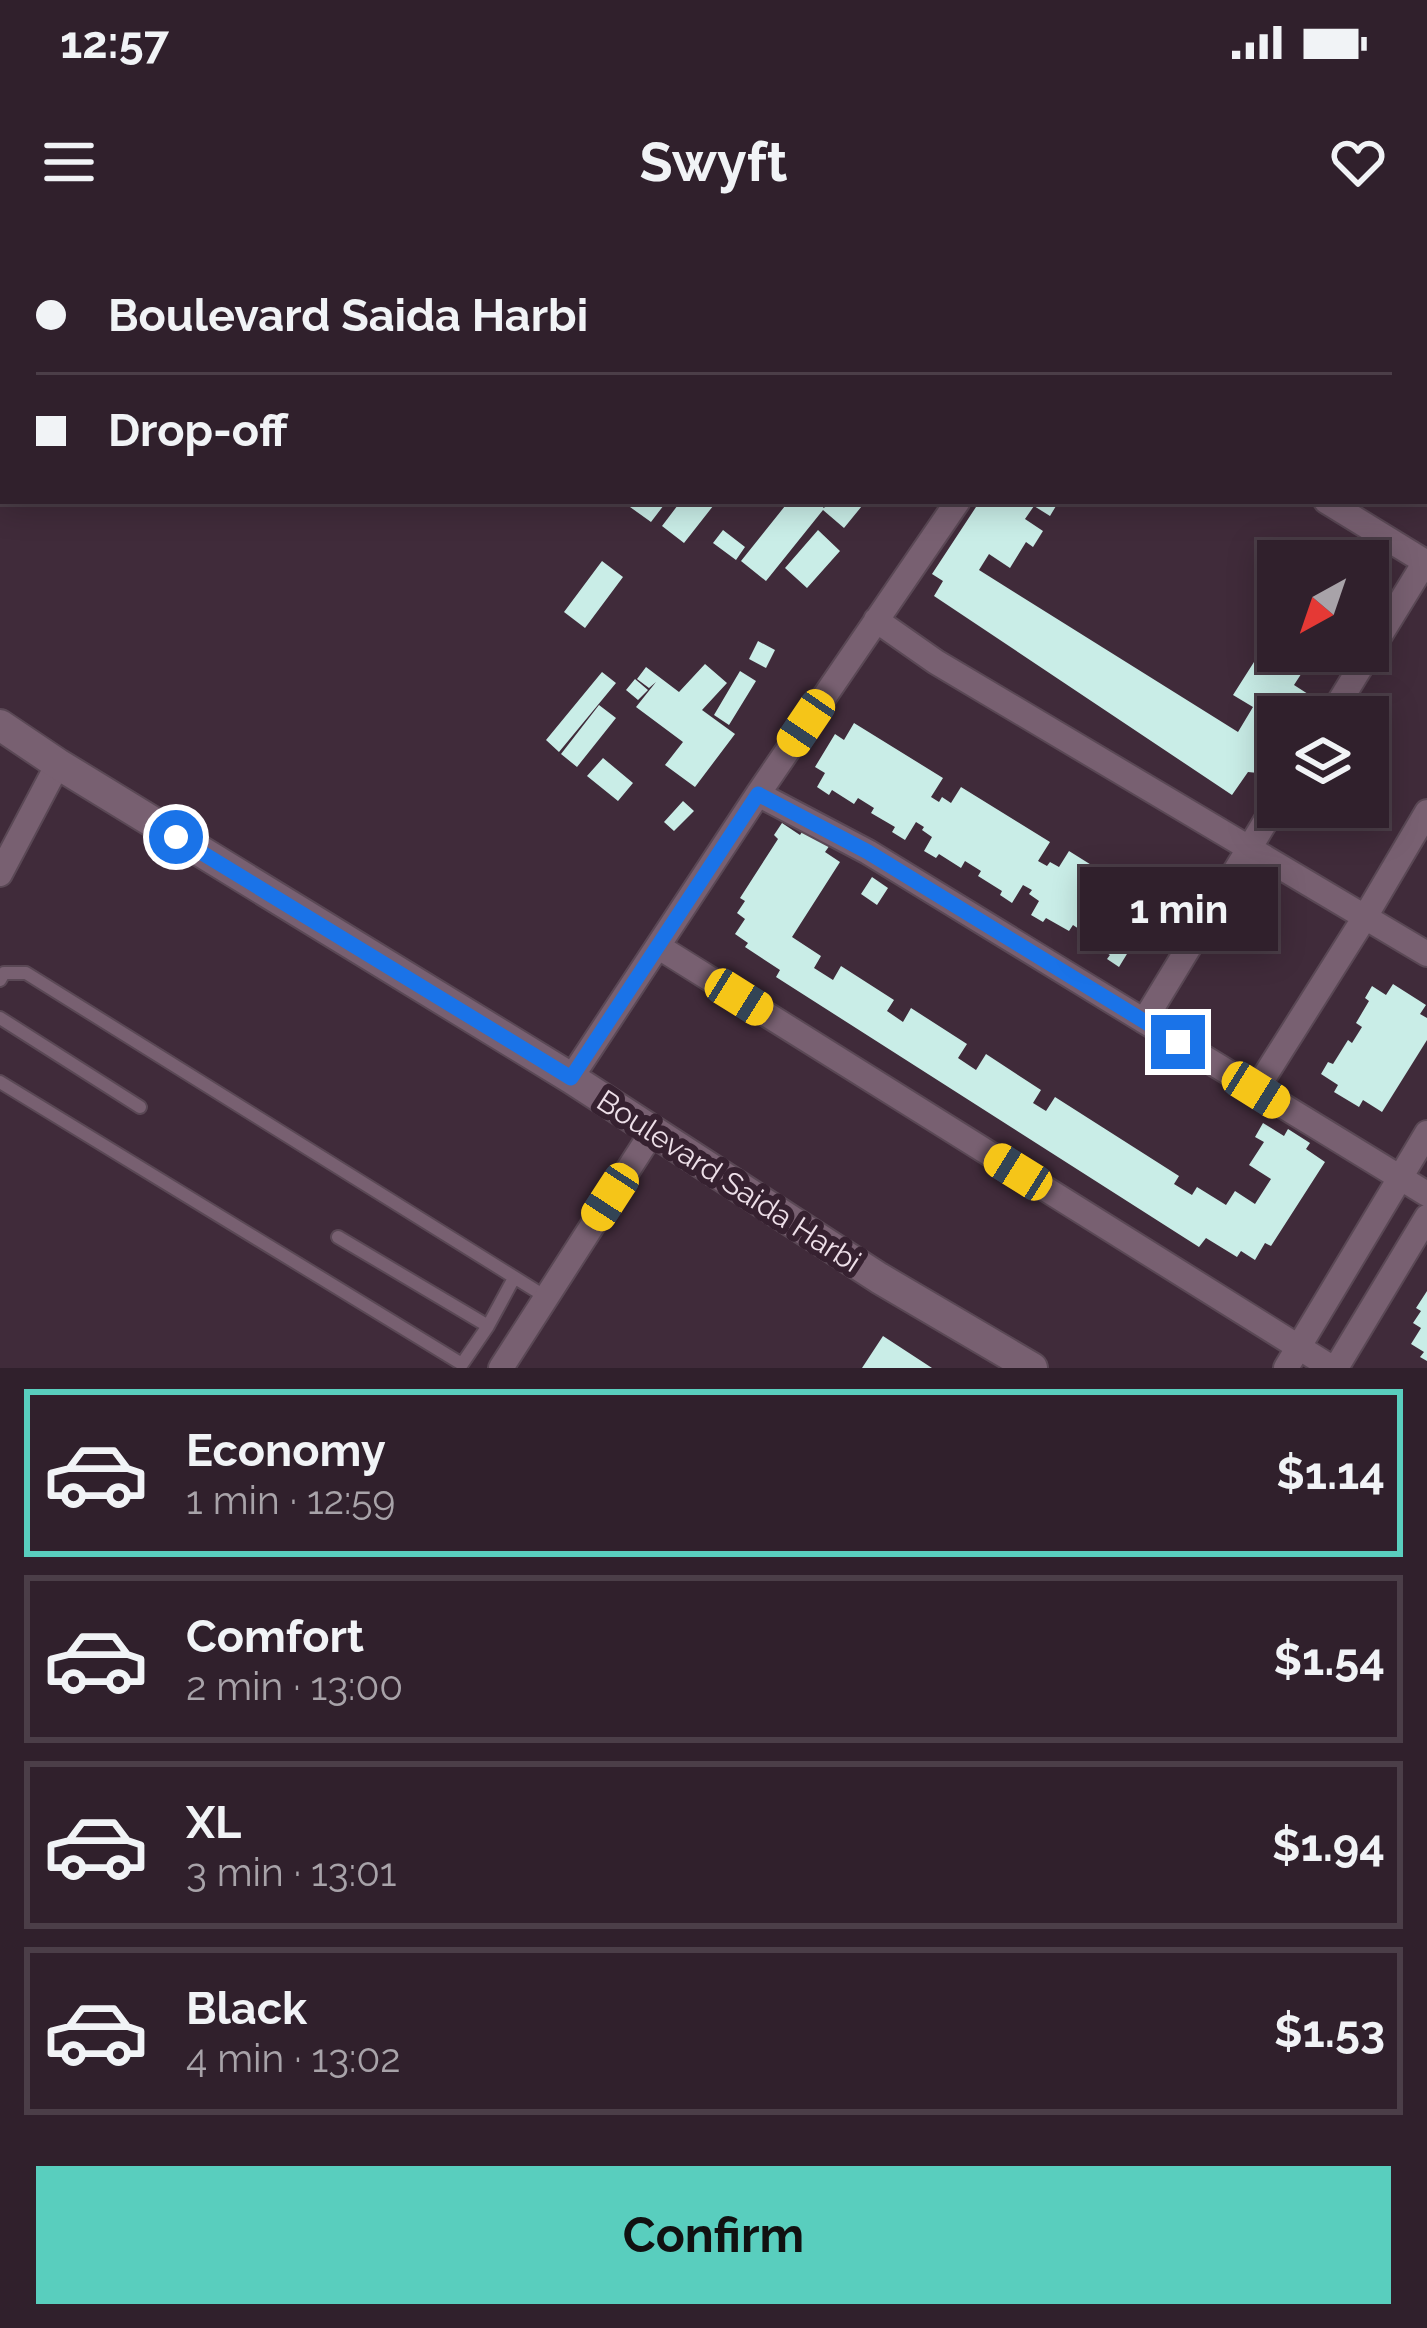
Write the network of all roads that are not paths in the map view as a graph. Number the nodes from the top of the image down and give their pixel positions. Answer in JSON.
{"nodes":[{"id":1,"x":956,"y":504,"type":"edge"},
{"id":2,"x":1331,"y":504,"type":"edge"},
{"id":3,"x":1426,"y":563,"type":"edge"},
{"id":4,"x":876,"y":620,"type":"junction"},
{"id":5,"x":1343,"y":696,"type":"edge"},
{"id":6,"x":0,"y":725,"type":"edge"},
{"id":7,"x":58,"y":764,"type":"junction"},
{"id":8,"x":758,"y":794,"type":"junction"},
{"id":9,"x":1427,"y":812,"type":"edge"},
{"id":10,"x":1261,"y":828,"type":"edge"},
{"id":11,"x":1249,"y":848,"type":"junction"},
{"id":12,"x":0,"y":874,"type":"edge"},
{"id":13,"x":1366,"y":917,"type":"junction"},
{"id":14,"x":659,"y":946,"type":"junction"},
{"id":15,"x":1427,"y":953,"type":"edge"},
{"id":16,"x":0,"y":980,"type":"edge"},
{"id":17,"x":0,"y":1018,"type":"edge"},
{"id":18,"x":1144,"y":1021,"type":"junction"},
{"id":19,"x":571,"y":1078,"type":"junction"},
{"id":20,"x":0,"y":1082,"type":"edge"},
{"id":21,"x":1256,"y":1090,"type":"junction"},
{"id":22,"x":140,"y":1107,"type":"dead end"},
{"id":23,"x":652,"y":1131,"type":"junction"},
{"id":24,"x":1427,"y":1133,"type":"edge"},
{"id":25,"x":1400,"y":1177,"type":"junction"},
{"id":26,"x":1427,"y":1194,"type":"edge"},
{"id":27,"x":1427,"y":1217,"type":"edge"},
{"id":28,"x":338,"y":1237,"type":"dead end"},
{"id":29,"x":514,"y":1278,"type":"junction"},
{"id":30,"x":547,"y":1297,"type":"junction"},
{"id":31,"x":488,"y":1326,"type":"junction"},
{"id":32,"x":1292,"y":1358,"type":"edge"},
{"id":33,"x":501,"y":1368,"type":"edge"},
{"id":34,"x":1031,"y":1368,"type":"edge"},
{"id":35,"x":1334,"y":1368,"type":"edge"}],
"edges":[{"from":1,"to":4,"type":"street"},
{"from":2,"to":3,"type":"street"},
{"from":3,"to":5,"type":"street"},
{"from":4,"to":8,"type":"street"},
{"from":4,"to":11,"type":"street"},
{"from":6,"to":7,"type":"street","name":"Boulevard Saida Harbi"},
{"from":7,"to":12,"type":"street"},
{"from":7,"to":19,"type":"street","name":"Boulevard Saida Harbi"},
{"from":8,"to":14,"type":"street"},
{"from":8,"to":18,"type":"street"},
{"from":9,"to":13,"type":"street"},
{"from":10,"to":11,"type":"street"},
{"from":11,"to":13,"type":"street"},
{"from":11,"to":18,"type":"street"},
{"from":13,"to":15,"type":"street"},
{"from":13,"to":21,"type":"street"},
{"from":14,"to":19,"type":"street"},
{"from":14,"to":32,"type":"street"},
{"from":16,"to":29,"type":"lane"},
{"from":17,"to":22,"type":"lane"},
{"from":18,"to":21,"type":"street"},
{"from":19,"to":23,"type":"street","name":"Boulevard Saida Harbi"},
{"from":20,"to":31,"type":"lane"},
{"from":21,"to":25,"type":"street"},
{"from":23,"to":30,"type":"street"},
{"from":23,"to":34,"type":"street","name":"Boulevard Saida Harbi"},
{"from":24,"to":25,"type":"street"},
{"from":25,"to":26,"type":"street"},
{"from":25,"to":32,"type":"street"},
{"from":27,"to":35,"type":"street"},
{"from":28,"to":31,"type":"lane"},
{"from":29,"to":30,"type":"lane"},
{"from":29,"to":31,"type":"lane"},
{"from":30,"to":33,"type":"street"},
{"from":32,"to":35,"type":"street"}]}
